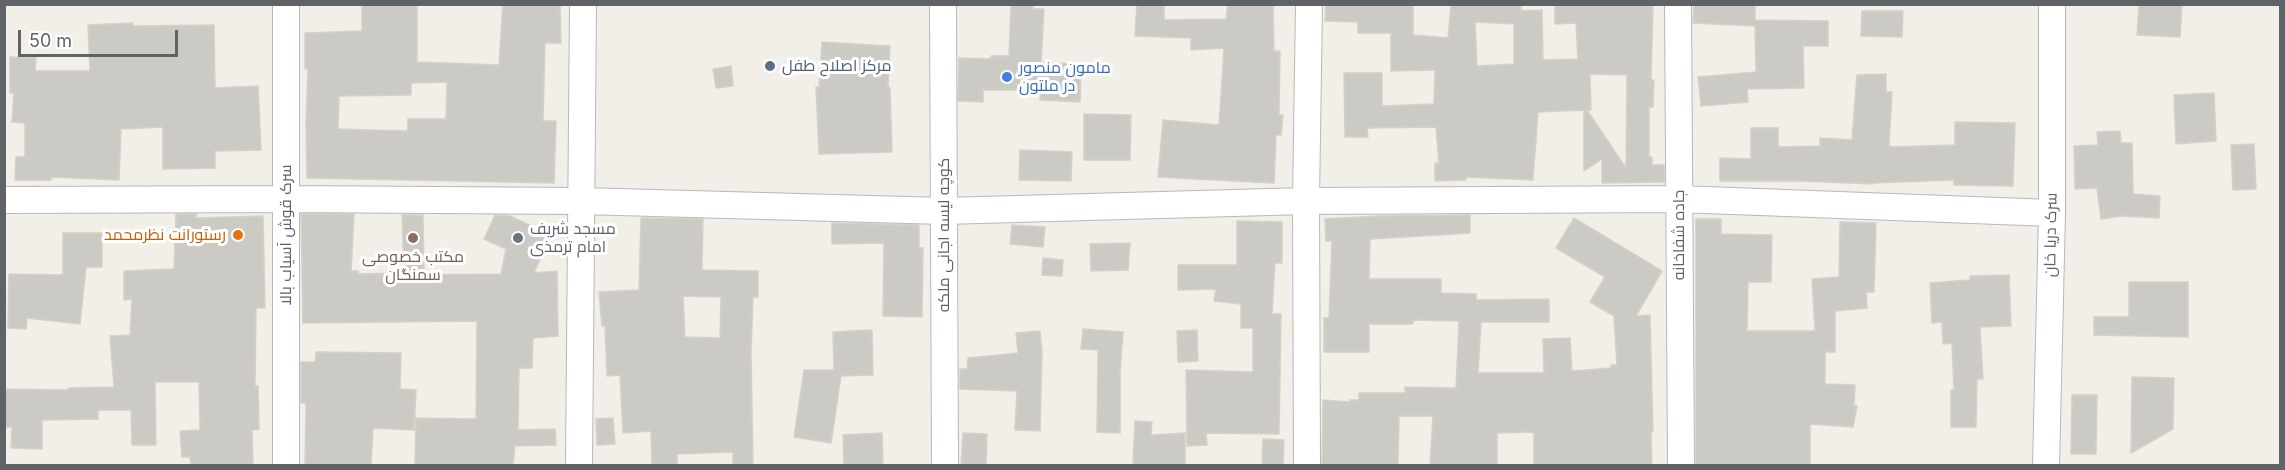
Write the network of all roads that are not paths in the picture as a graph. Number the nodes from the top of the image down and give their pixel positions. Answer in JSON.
{"nodes":[{"id":1,"x":286,"y":4,"type":"edge"},
{"id":2,"x":583,"y":4,"type":"edge"},
{"id":3,"x":943,"y":4,"type":"edge"},
{"id":4,"x":1309,"y":4,"type":"edge"},
{"id":5,"x":1678,"y":4,"type":"edge"},
{"id":6,"x":2052,"y":4,"type":"edge"},
{"id":7,"x":286,"y":199,"type":"junction"},
{"id":8,"x":1679,"y":199,"type":"junction"},
{"id":9,"x":4,"y":200,"type":"edge"},
{"id":10,"x":582,"y":201,"type":"junction"},
{"id":11,"x":1306,"y":201,"type":"junction"},
{"id":12,"x":944,"y":211,"type":"junction"},
{"id":13,"x":2052,"y":213,"type":"junction"},
{"id":14,"x":286,"y":465,"type":"edge"},
{"id":15,"x":579,"y":465,"type":"edge"},
{"id":16,"x":945,"y":465,"type":"edge"},
{"id":17,"x":1307,"y":465,"type":"edge"},
{"id":18,"x":1681,"y":465,"type":"edge"},
{"id":19,"x":2046,"y":465,"type":"edge"}],
"edges":[{"from":1,"to":7,"type":"street","name":"سرک قوش آسیاب بالا"},
{"from":2,"to":10,"type":"street"},
{"from":3,"to":12,"type":"street","name":"کوچه لیسه اجانی ملکه"},
{"from":4,"to":11,"type":"street"},
{"from":5,"to":8,"type":"street","name":"جاده شفاخانه"},
{"from":6,"to":13,"type":"street","name":"سرک دریا خان"},
{"from":7,"to":9,"type":"street"},
{"from":7,"to":10,"type":"street"},
{"from":7,"to":14,"type":"street","name":"سرک قوش آسیاب بالا"},
{"from":8,"to":11,"type":"street"},
{"from":8,"to":13,"type":"street"},
{"from":8,"to":18,"type":"street","name":"جاده شفاخانه"},
{"from":10,"to":12,"type":"street"},
{"from":10,"to":15,"type":"street"},
{"from":11,"to":12,"type":"street"},
{"from":11,"to":17,"type":"street"},
{"from":12,"to":16,"type":"street","name":"کوچه لیسه اجانی ملکه"},
{"from":13,"to":19,"type":"street","name":"سرک دریا خان"}]}
